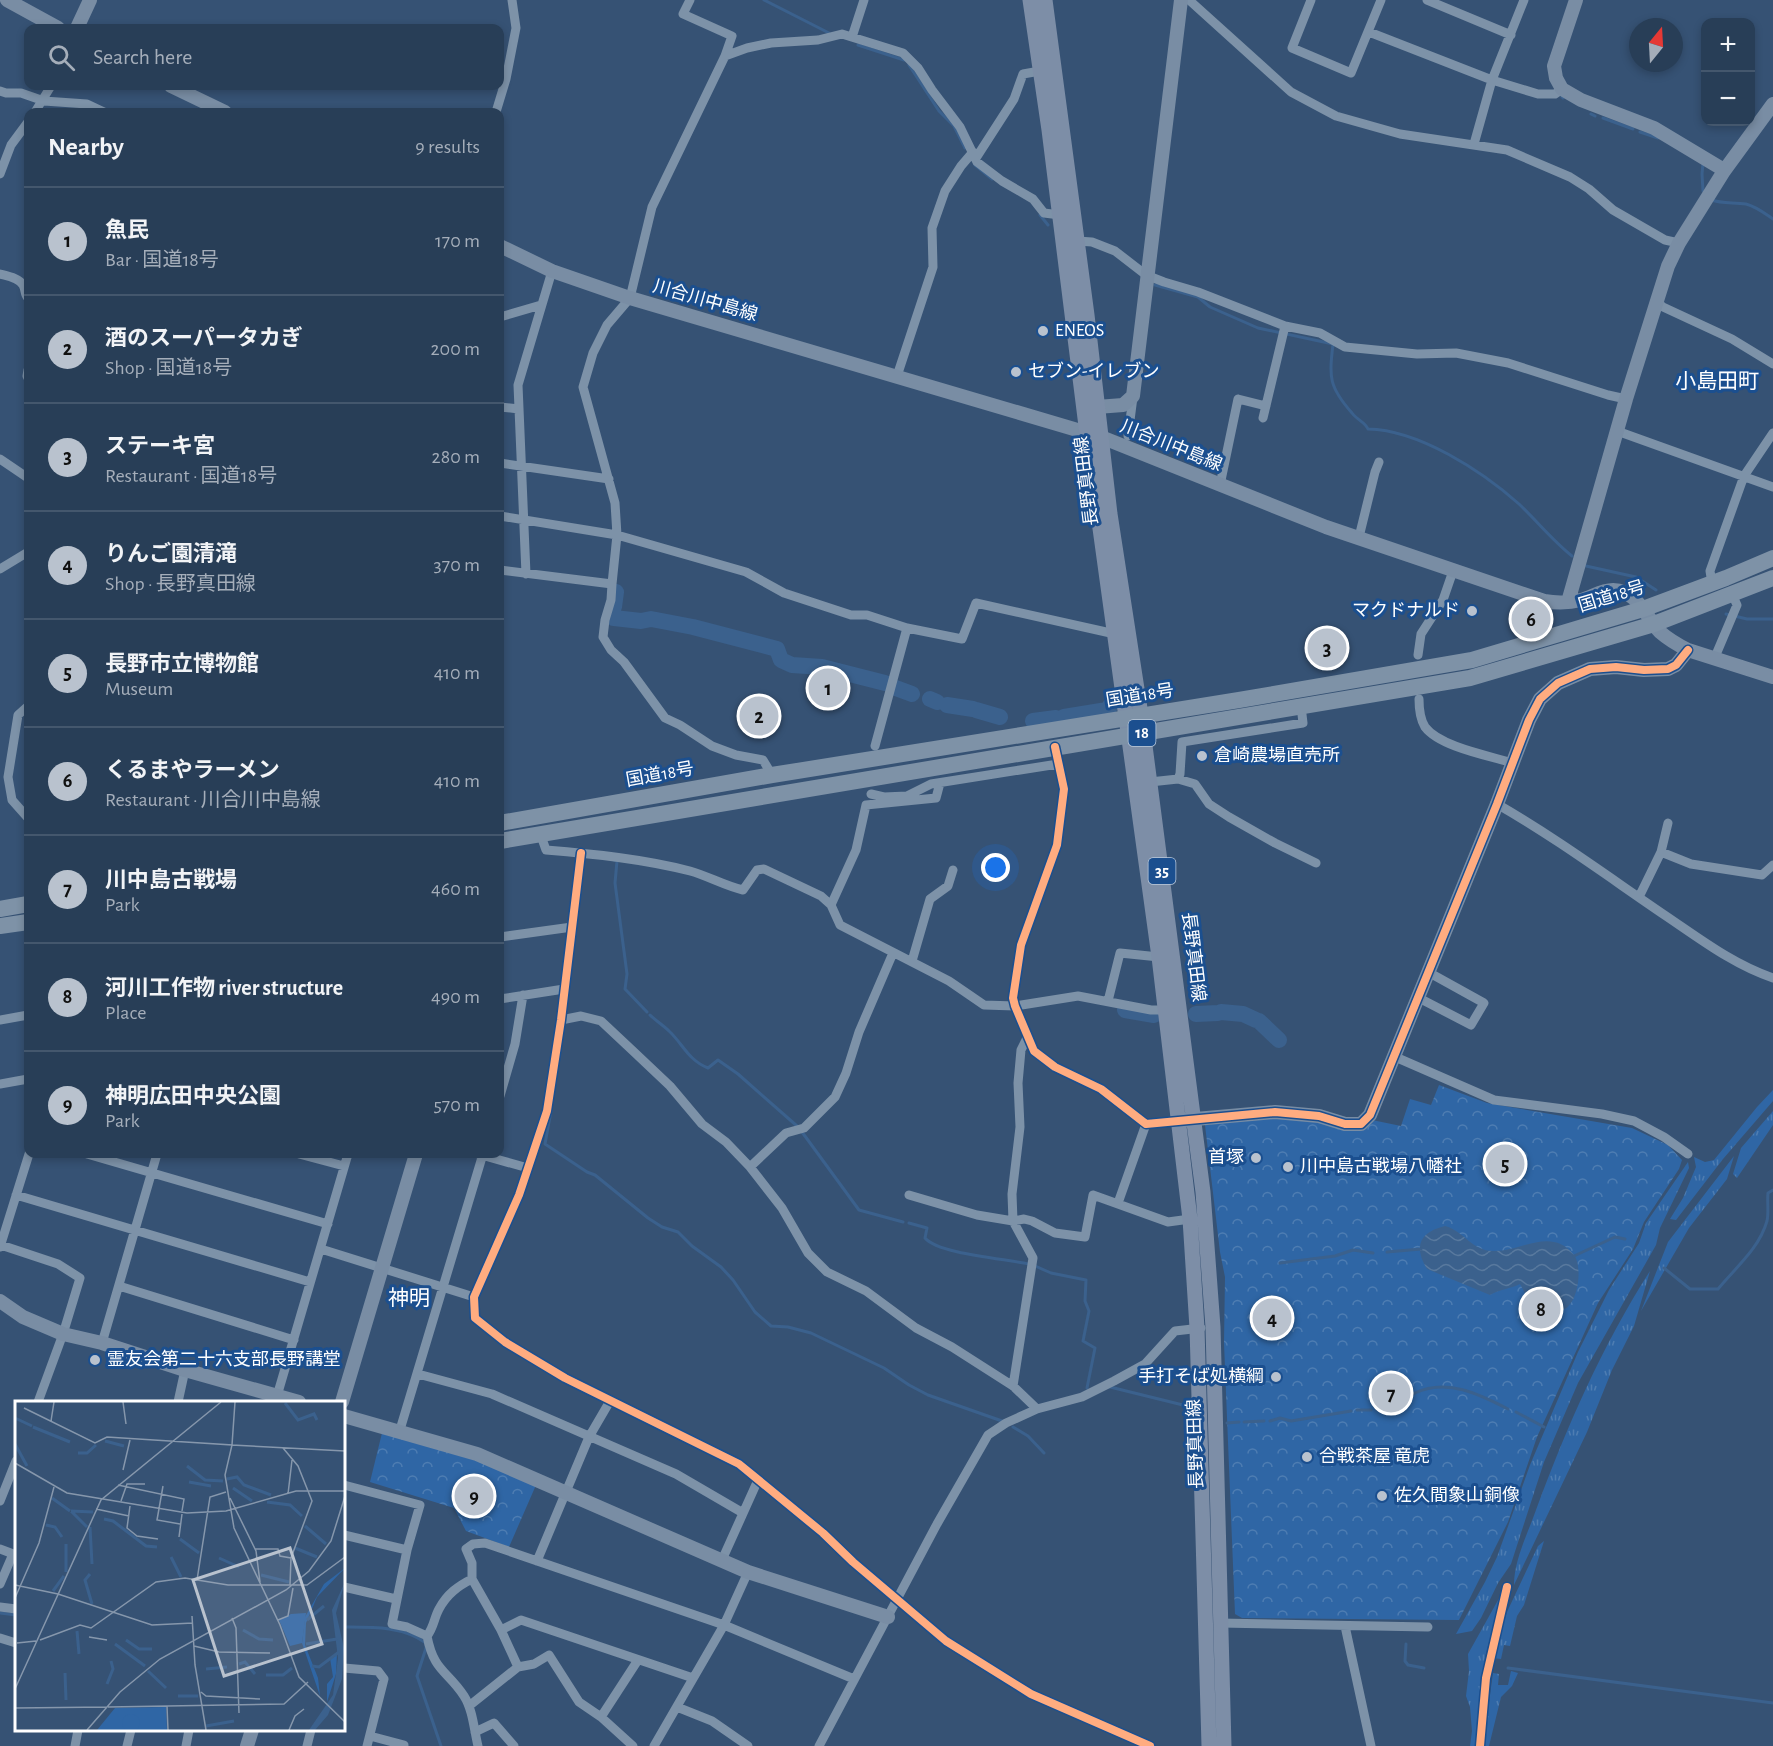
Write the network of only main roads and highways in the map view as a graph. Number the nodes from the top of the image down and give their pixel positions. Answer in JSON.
{"nodes":[{"id":1,"x":1030,"y":0,"type":"edge"},
{"id":2,"x":1045,"y":0,"type":"edge"},
{"id":3,"x":1094,"y":435,"type":"junction"},
{"id":4,"x":1773,"y":558,"type":"edge"},
{"id":5,"x":1773,"y":578,"type":"edge"},
{"id":6,"x":1134,"y":716,"type":"junction"},
{"id":7,"x":1136,"y":734,"type":"junction"},
{"id":8,"x":504,"y":822,"type":"edge"},
{"id":9,"x":504,"y":840,"type":"edge"},
{"id":10,"x":24,"y":905,"type":"edge"},
{"id":11,"x":0,"y":909,"type":"edge"},
{"id":12,"x":24,"y":923,"type":"edge"},
{"id":13,"x":0,"y":927,"type":"edge"},
{"id":14,"x":1205,"y":1328,"type":"junction"},
{"id":15,"x":1209,"y":1746,"type":"edge"},
{"id":16,"x":1224,"y":1746,"type":"edge"}],
"edges":[{"from":1,"to":3,"type":"main road","name":"長野真田線","number":"35"},
{"from":2,"to":3,"type":"main road","name":"長野真田線","number":"35"},
{"from":3,"to":6,"type":"main road","name":"長野真田線","number":"35"},
{"from":3,"to":6,"type":"main road","name":"長野真田線","number":"35"},
{"from":4,"to":6,"type":"highway","name":"国道18号","number":"18"},
{"from":5,"to":7,"type":"highway","name":"国道18号","number":"18"},
{"from":6,"to":7,"type":"main road","name":"長野真田線","number":"35"},
{"from":6,"to":8,"type":"highway","name":"国道18号","number":"18"},
{"from":7,"to":9,"type":"highway","name":"国道18号","number":"18"},
{"from":7,"to":14,"type":"main road","name":"長野真田線","number":"35"},
{"from":7,"to":14,"type":"main road","name":"長野真田線","number":"35"},
{"from":10,"to":11,"type":"highway"},
{"from":12,"to":13,"type":"highway"},
{"from":14,"to":15,"type":"main road","name":"長野真田線","number":"35"},
{"from":14,"to":16,"type":"main road","name":"長野真田線","number":"35"}]}
